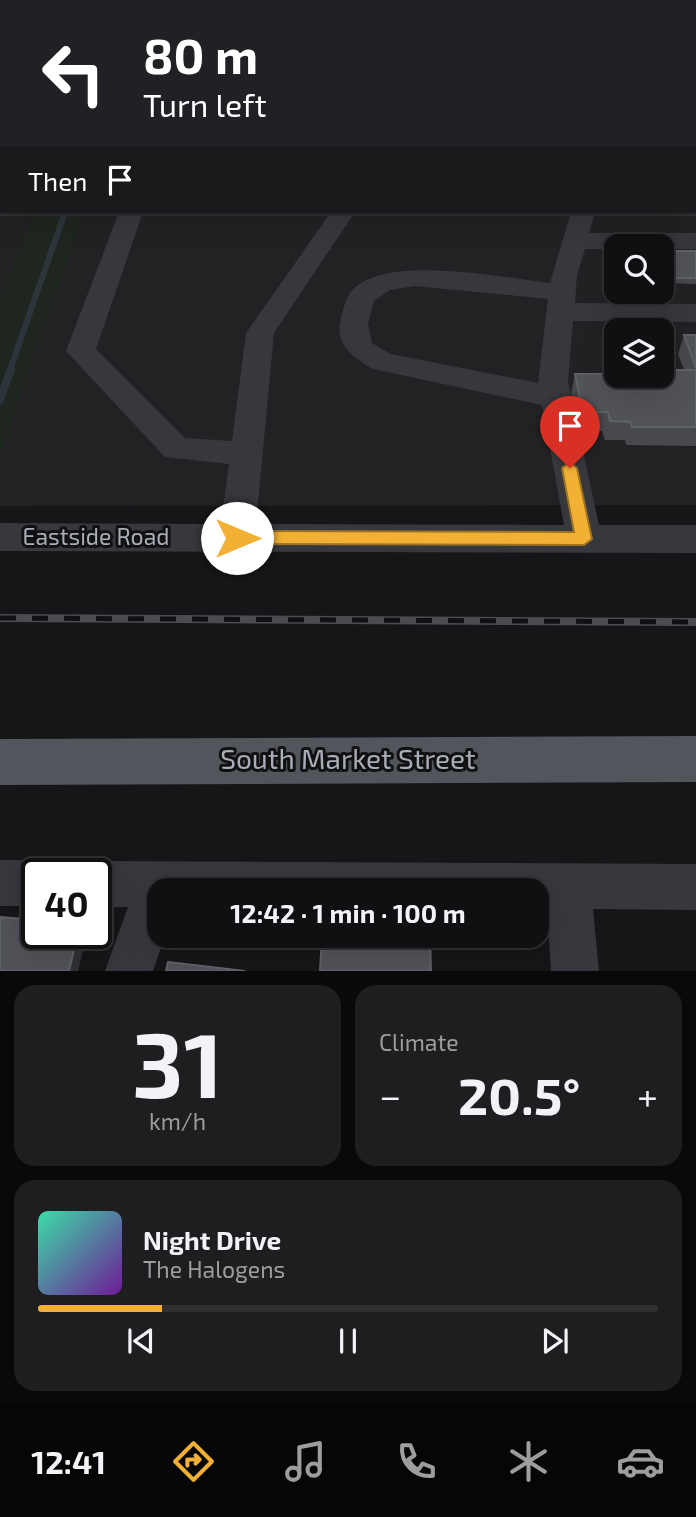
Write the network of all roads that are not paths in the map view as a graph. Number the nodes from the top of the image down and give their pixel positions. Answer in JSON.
{"nodes":[{"id":1,"x":130,"y":214,"type":"edge"},
{"id":2,"x":342,"y":214,"type":"edge"},
{"id":3,"x":582,"y":214,"type":"edge"},
{"id":4,"x":574,"y":241,"type":"junction"},
{"id":5,"x":696,"y":241,"type":"edge"},
{"id":6,"x":560,"y":302,"type":"junction"},
{"id":7,"x":696,"y":313,"type":"edge"},
{"id":8,"x":556,"y":397,"type":"junction"},
{"id":9,"x":247,"y":454,"type":"junction"},
{"id":10,"x":0,"y":537,"type":"edge"},
{"id":11,"x":237,"y":538,"type":"junction"},
{"id":12,"x":584,"y":539,"type":"junction"},
{"id":13,"x":696,"y":539,"type":"edge"},
{"id":14,"x":696,"y":759,"type":"edge"},
{"id":15,"x":0,"y":762,"type":"edge"},
{"id":16,"x":0,"y":883,"type":"edge"},
{"id":17,"x":21,"y":883,"type":"edge"},
{"id":18,"x":112,"y":884,"type":"edge"},
{"id":19,"x":147,"y":884,"type":"edge"},
{"id":20,"x":549,"y":886,"type":"edge"},
{"id":21,"x":568,"y":886,"type":"junction"},
{"id":22,"x":696,"y":887,"type":"edge"},
{"id":23,"x":147,"y":919,"type":"edge"},
{"id":24,"x":129,"y":971,"type":"edge"},
{"id":25,"x":575,"y":971,"type":"edge"}],
"edges":[{"from":1,"to":9,"type":"street"},
{"from":2,"to":9,"type":"street"},
{"from":3,"to":4,"type":"street"},
{"from":4,"to":5,"type":"street"},
{"from":4,"to":6,"type":"street"},
{"from":6,"to":7,"type":"street"},
{"from":6,"to":8,"type":"street"},
{"from":6,"to":8,"type":"street"},
{"from":8,"to":12,"type":"street"},
{"from":9,"to":11,"type":"street"},
{"from":10,"to":11,"type":"street","name":"Eastside Road"},
{"from":11,"to":12,"type":"street","name":"Eastside Road"},
{"from":12,"to":13,"type":"street","name":"Eastside Road"},
{"from":14,"to":15,"type":"main road","name":"South Market Street"},
{"from":16,"to":17,"type":"street"},
{"from":18,"to":19,"type":"street"},
{"from":20,"to":21,"type":"street"},
{"from":21,"to":22,"type":"street"},
{"from":21,"to":25,"type":"street"},
{"from":23,"to":24,"type":"street"}]}
